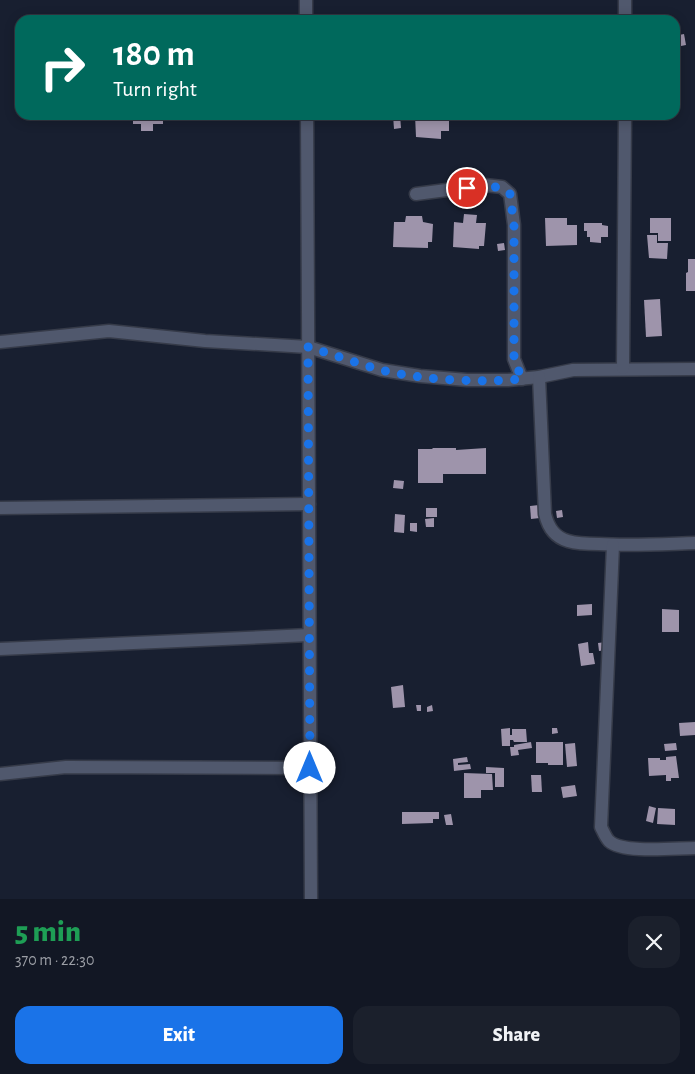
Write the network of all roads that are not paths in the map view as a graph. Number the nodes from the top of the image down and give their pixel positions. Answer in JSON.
{"nodes":[{"id":1,"x":306,"y":0,"type":"edge"},
{"id":2,"x":625,"y":0,"type":"edge"},
{"id":3,"x":306,"y":15,"type":"edge"},
{"id":4,"x":625,"y":15,"type":"edge"},
{"id":5,"x":307,"y":120,"type":"edge"},
{"id":6,"x":625,"y":120,"type":"edge"},
{"id":7,"x":416,"y":194,"type":"dead end"},
{"id":8,"x":0,"y":342,"type":"edge"},
{"id":9,"x":308,"y":347,"type":"junction"},
{"id":10,"x":624,"y":368,"type":"junction"},
{"id":11,"x":695,"y":369,"type":"edge"},
{"id":12,"x":539,"y":377,"type":"junction"},
{"id":13,"x":522,"y":379,"type":"junction"},
{"id":14,"x":308,"y":504,"type":"junction"},
{"id":15,"x":0,"y":508,"type":"edge"},
{"id":16,"x":695,"y":543,"type":"edge"},
{"id":17,"x":613,"y":545,"type":"junction"},
{"id":18,"x":309,"y":634,"type":"junction"},
{"id":19,"x":0,"y":649,"type":"edge"},
{"id":20,"x":310,"y":768,"type":"junction"},
{"id":21,"x":0,"y":774,"type":"edge"},
{"id":22,"x":695,"y":848,"type":"edge"},
{"id":23,"x":311,"y":899,"type":"edge"}],
"edges":[{"from":1,"to":3,"type":"street"},
{"from":2,"to":4,"type":"street"},
{"from":5,"to":9,"type":"street"},
{"from":6,"to":10,"type":"street"},
{"from":7,"to":13,"type":"street"},
{"from":8,"to":9,"type":"street"},
{"from":9,"to":13,"type":"street"},
{"from":9,"to":14,"type":"street"},
{"from":10,"to":11,"type":"street"},
{"from":10,"to":12,"type":"street"},
{"from":12,"to":13,"type":"street"},
{"from":12,"to":17,"type":"street"},
{"from":14,"to":15,"type":"street"},
{"from":14,"to":18,"type":"street"},
{"from":16,"to":17,"type":"street"},
{"from":17,"to":22,"type":"street"},
{"from":18,"to":19,"type":"street"},
{"from":18,"to":20,"type":"street"},
{"from":20,"to":21,"type":"street"},
{"from":20,"to":23,"type":"street"}]}
